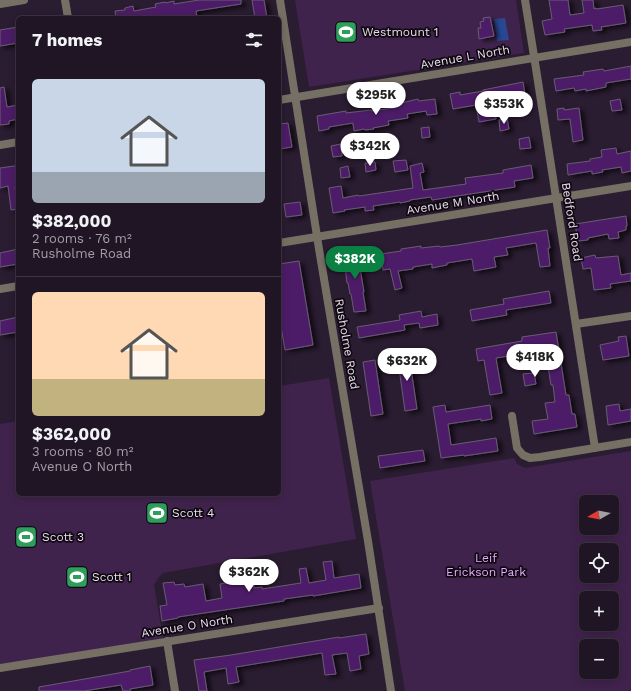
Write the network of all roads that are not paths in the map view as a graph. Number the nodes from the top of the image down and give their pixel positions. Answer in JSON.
{"nodes":[{"id":1,"x":24,"y":0,"type":"edge"},
{"id":2,"x":65,"y":0,"type":"edge"},
{"id":3,"x":280,"y":0,"type":"edge"},
{"id":4,"x":525,"y":0,"type":"edge"},
{"id":5,"x":0,"y":4,"type":"edge"},
{"id":6,"x":68,"y":16,"type":"edge"},
{"id":7,"x":631,"y":42,"type":"edge"},
{"id":8,"x":535,"y":57,"type":"junction"},
{"id":9,"x":296,"y":97,"type":"junction"},
{"id":10,"x":281,"y":100,"type":"edge"},
{"id":11,"x":16,"y":142,"type":"edge"},
{"id":12,"x":0,"y":145,"type":"edge"},
{"id":13,"x":631,"y":186,"type":"edge"},
{"id":14,"x":556,"y":199,"type":"junction"},
{"id":15,"x":317,"y":237,"type":"junction"},
{"id":16,"x":281,"y":243,"type":"edge"},
{"id":17,"x":16,"y":286,"type":"edge"},
{"id":18,"x":0,"y":289,"type":"edge"},
{"id":19,"x":631,"y":316,"type":"edge"},
{"id":20,"x":576,"y":324,"type":"junction"},
{"id":21,"x":512,"y":416,"type":"dead end"},
{"id":22,"x":631,"y":442,"type":"edge"},
{"id":23,"x":595,"y":448,"type":"junction"},
{"id":24,"x":379,"y":608,"type":"junction"},
{"id":25,"x":166,"y":641,"type":"junction"},
{"id":26,"x":0,"y":668,"type":"edge"},
{"id":27,"x":175,"y":691,"type":"edge"},
{"id":28,"x":391,"y":691,"type":"edge"}],
"edges":[{"from":1,"to":5,"type":"street"},
{"from":2,"to":6,"type":"street"},
{"from":3,"to":9,"type":"street","name":"Rusholme Road"},
{"from":4,"to":8,"type":"street","name":"Bedford Road"},
{"from":7,"to":8,"type":"street","name":"Avenue L North"},
{"from":8,"to":9,"type":"street","name":"Avenue L North"},
{"from":8,"to":14,"type":"street","name":"Bedford Road"},
{"from":9,"to":10,"type":"street","name":"Avenue L North"},
{"from":9,"to":15,"type":"street","name":"Rusholme Road"},
{"from":11,"to":12,"type":"street"},
{"from":13,"to":14,"type":"street","name":"Avenue M North"},
{"from":14,"to":15,"type":"street","name":"Avenue M North"},
{"from":14,"to":20,"type":"street","name":"Bedford Road"},
{"from":15,"to":16,"type":"street","name":"Avenue M North"},
{"from":15,"to":24,"type":"street","name":"Rusholme Road"},
{"from":17,"to":18,"type":"street"},
{"from":19,"to":20,"type":"street"},
{"from":20,"to":23,"type":"street","name":"Bedford Road"},
{"from":21,"to":23,"type":"street"},
{"from":22,"to":23,"type":"street"},
{"from":24,"to":25,"type":"street","name":"Avenue O North"},
{"from":24,"to":28,"type":"street","name":"Rusholme Road"},
{"from":25,"to":26,"type":"street","name":"Avenue O North"},
{"from":25,"to":27,"type":"street"}]}
